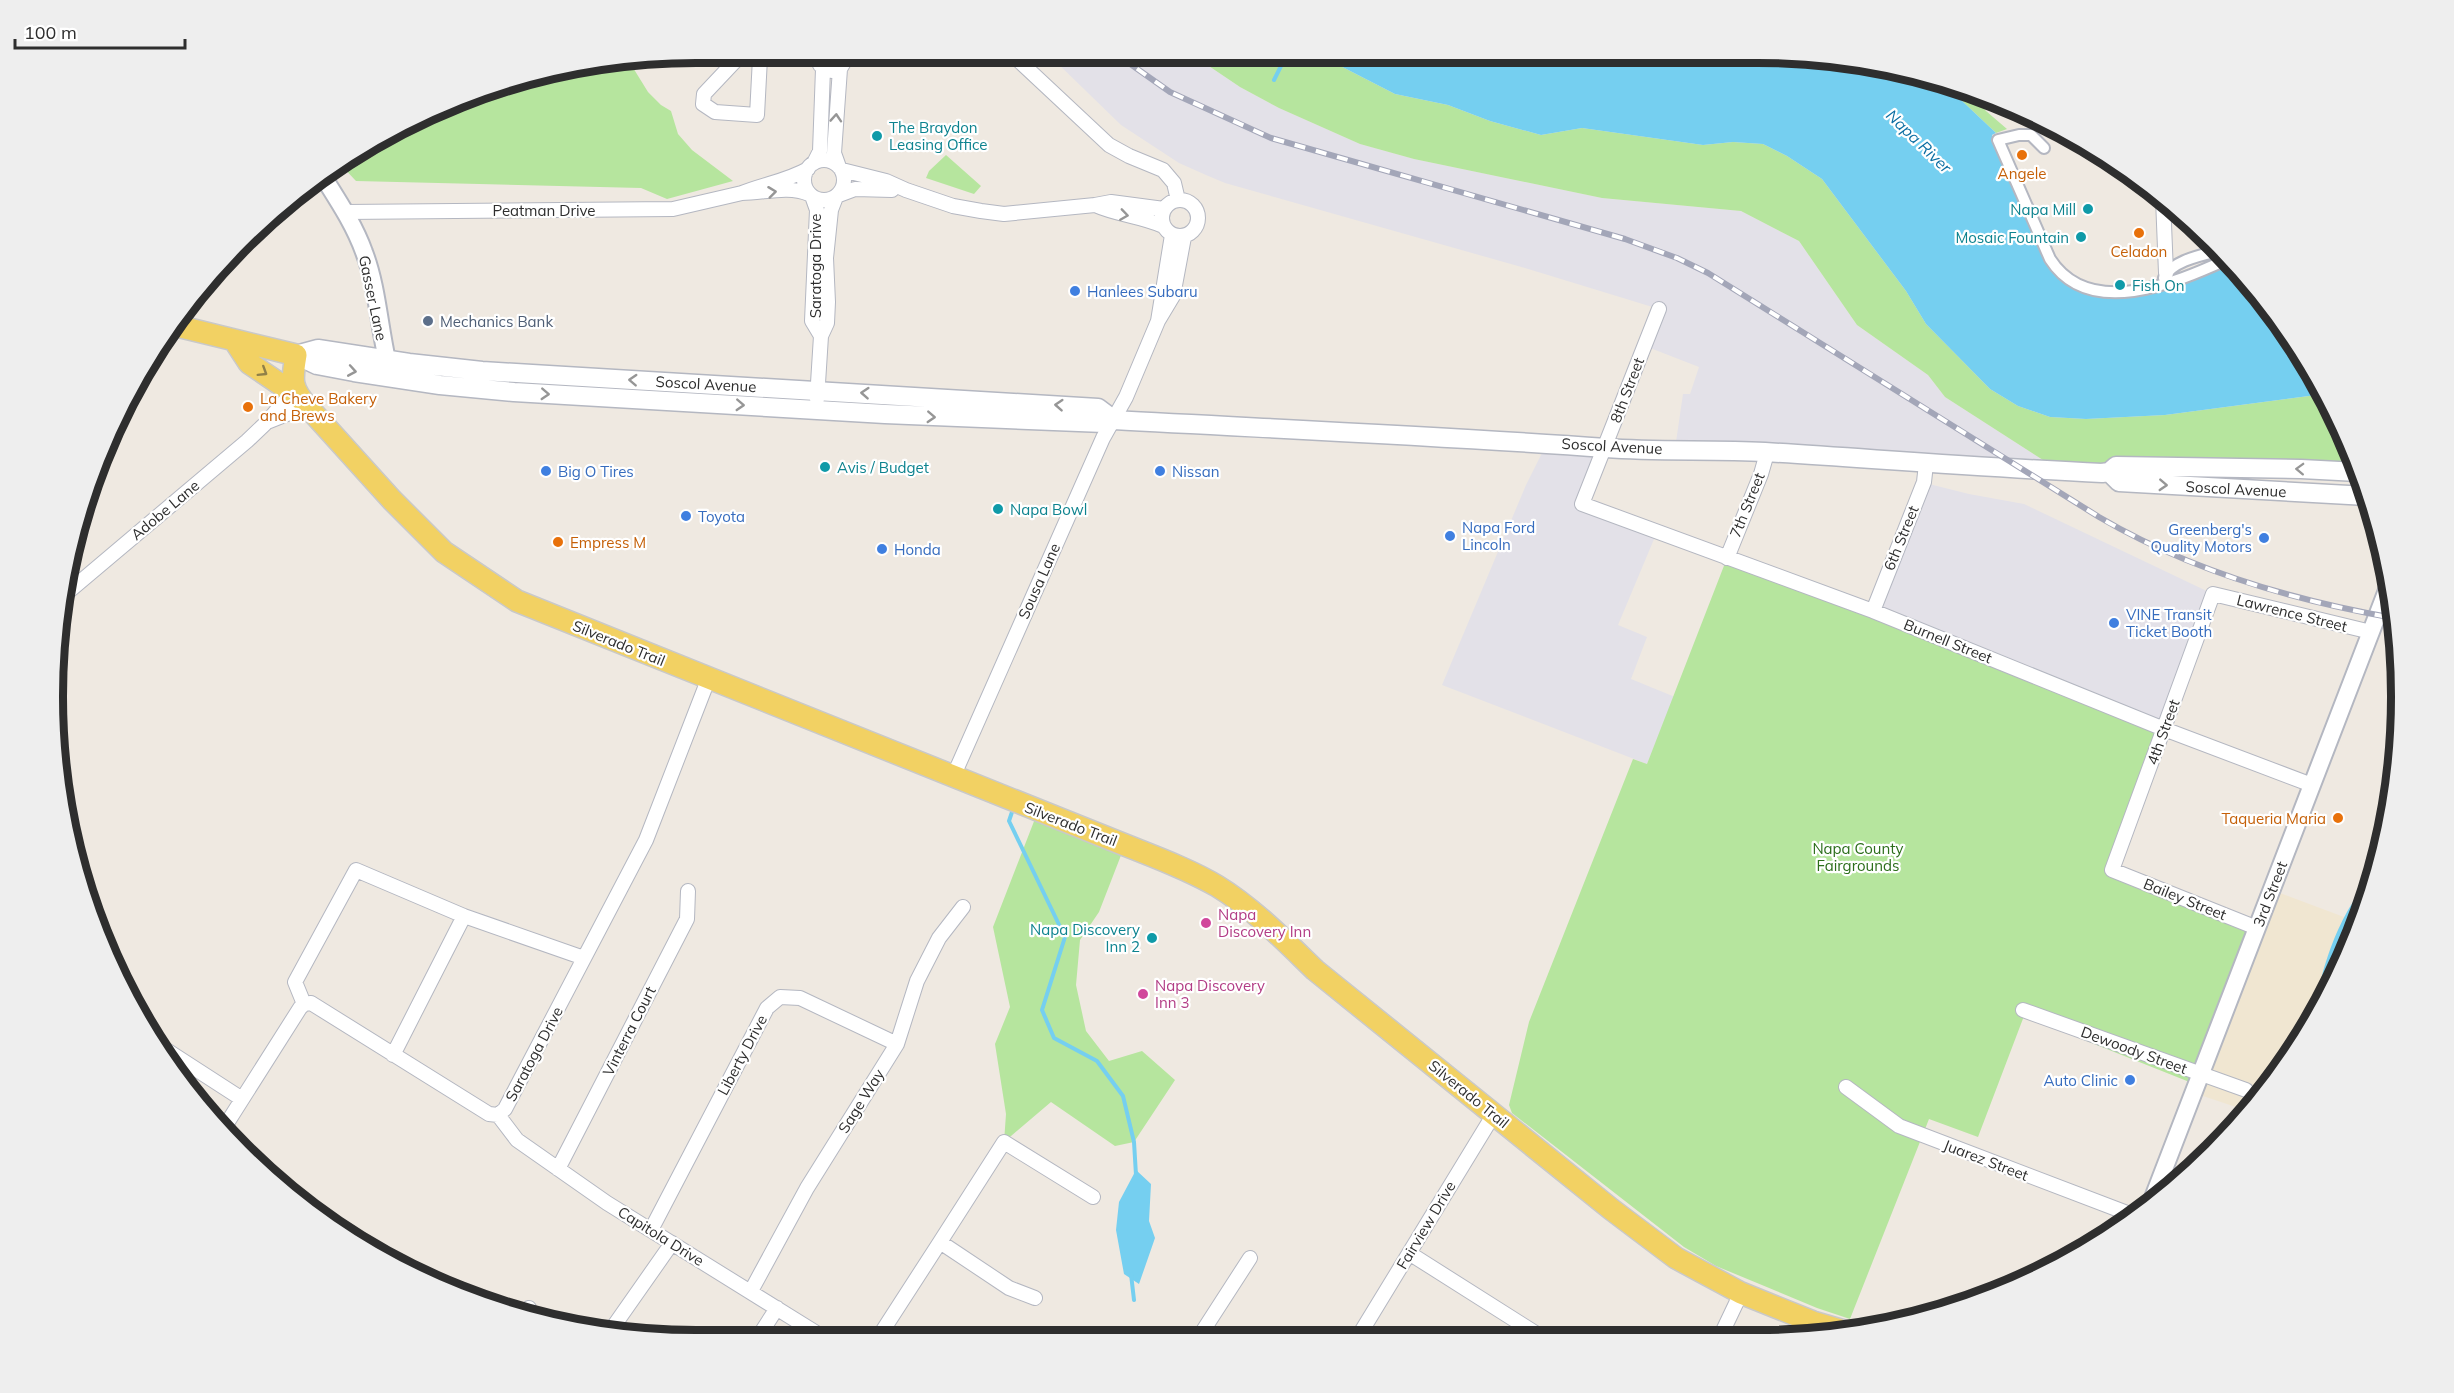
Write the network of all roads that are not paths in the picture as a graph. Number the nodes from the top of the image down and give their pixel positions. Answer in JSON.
{"nodes":[{"id":1,"x":733,"y":63,"type":"edge"},
{"id":2,"x":760,"y":63,"type":"edge"},
{"id":3,"x":820,"y":63,"type":"edge"},
{"id":4,"x":843,"y":63,"type":"edge"},
{"id":5,"x":1021,"y":63,"type":"edge"},
{"id":6,"x":2044,"y":148,"type":"dead end"},
{"id":7,"x":811,"y":166,"type":"junction"},
{"id":8,"x":841,"y":168,"type":"junction"},
{"id":9,"x":327,"y":183,"type":"edge"},
{"id":10,"x":906,"y":190,"type":"junction"},
{"id":11,"x":742,"y":193,"type":"junction"},
{"id":12,"x":811,"y":195,"type":"junction"},
{"id":13,"x":837,"y":196,"type":"junction"},
{"id":14,"x":1178,"y":200,"type":"junction"},
{"id":15,"x":1095,"y":205,"type":"junction"},
{"id":16,"x":1164,"y":209,"type":"junction"},
{"id":17,"x":2163,"y":210,"type":"edge"},
{"id":18,"x":345,"y":212,"type":"junction"},
{"id":19,"x":1173,"y":232,"type":"junction"},
{"id":20,"x":2210,"y":254,"type":"edge"},
{"id":21,"x":2218,"y":262,"type":"edge"},
{"id":22,"x":2165,"y":279,"type":"junction"},
{"id":23,"x":1659,"y":309,"type":"dead end"},
{"id":24,"x":182,"y":327,"type":"edge"},
{"id":25,"x":821,"y":336,"type":"junction"},
{"id":26,"x":234,"y":340,"type":"junction"},
{"id":27,"x":296,"y":355,"type":"junction"},
{"id":28,"x":387,"y":360,"type":"junction"},
{"id":29,"x":818,"y":390,"type":"junction"},
{"id":30,"x":303,"y":401,"type":"junction"},
{"id":31,"x":816,"y":410,"type":"junction"},
{"id":32,"x":1114,"y":420,"type":"junction"},
{"id":33,"x":1605,"y":448,"type":"junction"},
{"id":34,"x":1767,"y":453,"type":"junction"},
{"id":35,"x":1926,"y":464,"type":"junction"},
{"id":36,"x":2109,"y":472,"type":"junction"},
{"id":37,"x":2349,"y":472,"type":"edge"},
{"id":38,"x":2358,"y":495,"type":"edge"},
{"id":39,"x":1582,"y":504,"type":"joint"},
{"id":40,"x":1727,"y":558,"type":"junction"},
{"id":41,"x":72,"y":588,"type":"edge"},
{"id":42,"x":2214,"y":594,"type":"joint"},
{"id":43,"x":2383,"y":599,"type":"edge"},
{"id":44,"x":1873,"y":611,"type":"junction"},
{"id":45,"x":2370,"y":632,"type":"junction"},
{"id":46,"x":708,"y":680,"type":"junction"},
{"id":47,"x":2164,"y":729,"type":"junction"},
{"id":48,"x":952,"y":777,"type":"junction"},
{"id":49,"x":2312,"y":785,"type":"junction"},
{"id":50,"x":2112,"y":870,"type":"joint"},
{"id":51,"x":688,"y":891,"type":"dead end"},
{"id":52,"x":963,"y":907,"type":"dead end"},
{"id":53,"x":464,"y":916,"type":"junction"},
{"id":54,"x":2258,"y":928,"type":"junction"},
{"id":55,"x":584,"y":958,"type":"junction"},
{"id":56,"x":304,"y":1004,"type":"junction"},
{"id":57,"x":2024,"y":1010,"type":"dead end"},
{"id":58,"x":897,"y":1044,"type":"junction"},
{"id":59,"x":393,"y":1055,"type":"junction"},
{"id":60,"x":176,"y":1056,"type":"edge"},
{"id":61,"x":2201,"y":1074,"type":"junction"},
{"id":62,"x":1846,"y":1087,"type":"dead end"},
{"id":63,"x":2246,"y":1090,"type":"dead end"},
{"id":64,"x":242,"y":1099,"type":"junction"},
{"id":65,"x":1494,"y":1114,"type":"junction"},
{"id":66,"x":498,"y":1115,"type":"junction"},
{"id":67,"x":228,"y":1122,"type":"edge"},
{"id":68,"x":558,"y":1169,"type":"junction"},
{"id":69,"x":2157,"y":1188,"type":"edge"},
{"id":70,"x":1093,"y":1197,"type":"dead end"},
{"id":71,"x":2125,"y":1212,"type":"edge"},
{"id":72,"x":651,"y":1230,"type":"junction"},
{"id":73,"x":940,"y":1242,"type":"junction"},
{"id":74,"x":672,"y":1243,"type":"junction"},
{"id":75,"x":1409,"y":1253,"type":"junction"},
{"id":76,"x":1250,"y":1258,"type":"dead end"},
{"id":77,"x":751,"y":1291,"type":"junction"},
{"id":78,"x":1741,"y":1293,"type":"junction"},
{"id":79,"x":1035,"y":1298,"type":"dead end"},
{"id":80,"x":777,"y":1308,"type":"junction"},
{"id":81,"x":614,"y":1325,"type":"edge"},
{"id":82,"x":1828,"y":1326,"type":"edge"},
{"id":83,"x":763,"y":1330,"type":"edge"},
{"id":84,"x":812,"y":1330,"type":"edge"},
{"id":85,"x":883,"y":1330,"type":"edge"},
{"id":86,"x":1204,"y":1330,"type":"edge"},
{"id":87,"x":1362,"y":1330,"type":"edge"},
{"id":88,"x":1531,"y":1330,"type":"edge"},
{"id":89,"x":1723,"y":1330,"type":"edge"}],
"edges":[{"from":1,"to":2,"type":"street"},
{"from":3,"to":4,"type":"street"},
{"from":3,"to":7,"type":"street"},
{"from":8,"to":4,"type":"street","one_way":true},
{"from":5,"to":14,"type":"street"},
{"from":6,"to":22,"type":"street"},
{"from":7,"to":8,"type":"street","name":"Peatman Drive"},
{"from":7,"to":11,"type":"street","name":"Peatman Drive"},
{"from":7,"to":12,"type":"street"},
{"from":8,"to":10,"type":"street","name":"Peatman Drive"},
{"from":8,"to":13,"type":"street"},
{"from":9,"to":18,"type":"street","name":"Gasser Lane"},
{"from":10,"to":13,"type":"street","name":"Peatman Drive"},
{"from":10,"to":15,"type":"street","name":"Peatman Drive"},
{"from":11,"to":12,"type":"street","name":"Peatman Drive","one_way":true},
{"from":11,"to":18,"type":"street","name":"Peatman Drive"},
{"from":12,"to":13,"type":"street","name":"Peatman Drive"},
{"from":12,"to":25,"type":"street","name":"Saratoga Drive"},
{"from":13,"to":25,"type":"street","name":"Saratoga Drive"},
{"from":14,"to":16,"type":"street"},
{"from":14,"to":19,"type":"street"},
{"from":15,"to":16,"type":"street","name":"Peatman Drive"},
{"from":15,"to":19,"type":"street","name":"Peatman Drive","one_way":true},
{"from":16,"to":19,"type":"street"},
{"from":17,"to":22,"type":"street"},
{"from":18,"to":28,"type":"street","name":"Gasser Lane"},
{"from":19,"to":32,"type":"street","name":"Sousa Lane"},
{"from":20,"to":22,"type":"street"},
{"from":21,"to":22,"type":"street"},
{"from":23,"to":33,"type":"street","name":"8th Street"},
{"from":24,"to":26,"type":"main road","name":"Soscol Avenue"},
{"from":25,"to":29,"type":"street","name":"Saratoga Drive"},
{"from":26,"to":27,"type":"main road","name":"Soscol Avenue"},
{"from":26,"to":30,"type":"main road","name":"Silverado Trail","one_way":true},
{"from":27,"to":28,"type":"main road","name":"Soscol Avenue"},
{"from":27,"to":30,"type":"main road"},
{"from":27,"to":31,"type":"main road","name":"Soscol Avenue","one_way":true},
{"from":29,"to":28,"type":"main road","name":"Soscol Avenue","one_way":true},
{"from":29,"to":31,"type":"street","name":"Saratoga Drive"},
{"from":32,"to":29,"type":"main road","name":"Soscol Avenue","one_way":true},
{"from":30,"to":41,"type":"street","name":"Adobe Lane"},
{"from":30,"to":46,"type":"main road","name":"Silverado Trail"},
{"from":31,"to":32,"type":"main road","name":"Soscol Avenue","one_way":true},
{"from":32,"to":33,"type":"main road","name":"Soscol Avenue"},
{"from":32,"to":48,"type":"street","name":"Sousa Lane"},
{"from":33,"to":34,"type":"main road","name":"Soscol Avenue"},
{"from":33,"to":39,"type":"street","name":"8th Street"},
{"from":34,"to":35,"type":"main road","name":"Soscol Avenue"},
{"from":34,"to":40,"type":"street","name":"7th Street"},
{"from":35,"to":36,"type":"main road","name":"Soscol Avenue"},
{"from":35,"to":44,"type":"street","name":"6th Street"},
{"from":37,"to":36,"type":"main road","name":"Soscol Avenue","one_way":true},
{"from":36,"to":38,"type":"main road","name":"Soscol Avenue","one_way":true},
{"from":39,"to":40,"type":"street","name":"Burnell Street"},
{"from":40,"to":44,"type":"street","name":"Burnell Street"},
{"from":42,"to":45,"type":"street","name":"Lawrence Street"},
{"from":42,"to":47,"type":"street","name":"4th Street"},
{"from":43,"to":45,"type":"street","name":"3rd Street"},
{"from":44,"to":47,"type":"street","name":"Burnell Street"},
{"from":45,"to":49,"type":"street","name":"3rd Street"},
{"from":46,"to":48,"type":"main road","name":"Silverado Trail"},
{"from":46,"to":55,"type":"street","name":"Saratoga Drive"},
{"from":47,"to":49,"type":"street","name":"Burnell Street"},
{"from":47,"to":50,"type":"street","name":"4th Street"},
{"from":48,"to":65,"type":"main road","name":"Silverado Trail"},
{"from":49,"to":54,"type":"street","name":"3rd Street"},
{"from":50,"to":54,"type":"street","name":"Bailey Street"},
{"from":51,"to":68,"type":"street","name":"Vinterra Court"},
{"from":52,"to":58,"type":"street","name":"Sage Way"},
{"from":53,"to":55,"type":"street"},
{"from":53,"to":56,"type":"street"},
{"from":53,"to":59,"type":"street"},
{"from":54,"to":61,"type":"street","name":"3rd Street"},
{"from":55,"to":66,"type":"street","name":"Saratoga Drive"},
{"from":56,"to":59,"type":"street","name":"Saratoga Drive"},
{"from":56,"to":64,"type":"street"},
{"from":57,"to":61,"type":"street","name":"Dewoody Street"},
{"from":58,"to":72,"type":"street","name":"Liberty Drive"},
{"from":58,"to":77,"type":"street","name":"Sage Way"},
{"from":59,"to":66,"type":"street","name":"Saratoga Drive"},
{"from":60,"to":64,"type":"street"},
{"from":61,"to":63,"type":"street","name":"Dewoody Street"},
{"from":61,"to":69,"type":"street","name":"3rd Street"},
{"from":62,"to":71,"type":"street","name":"Juarez Street"},
{"from":64,"to":67,"type":"street"},
{"from":65,"to":75,"type":"street","name":"Fairview Drive"},
{"from":65,"to":78,"type":"main road","name":"Silverado Trail"},
{"from":66,"to":68,"type":"street","name":"Capitola Drive"},
{"from":68,"to":72,"type":"street","name":"Capitola Drive"},
{"from":70,"to":73,"type":"street"},
{"from":72,"to":74,"type":"street","name":"Capitola Drive"},
{"from":73,"to":79,"type":"street"},
{"from":73,"to":85,"type":"street"},
{"from":74,"to":77,"type":"street","name":"Capitola Drive"},
{"from":74,"to":81,"type":"street"},
{"from":75,"to":87,"type":"street","name":"Fairview Drive"},
{"from":75,"to":88,"type":"street"},
{"from":76,"to":86,"type":"street"},
{"from":77,"to":80,"type":"street","name":"Capitola Drive"},
{"from":78,"to":82,"type":"main road","name":"Silverado Trail"},
{"from":78,"to":89,"type":"street"},
{"from":80,"to":83,"type":"street"},
{"from":80,"to":84,"type":"street","name":"Capitola Drive"}]}
